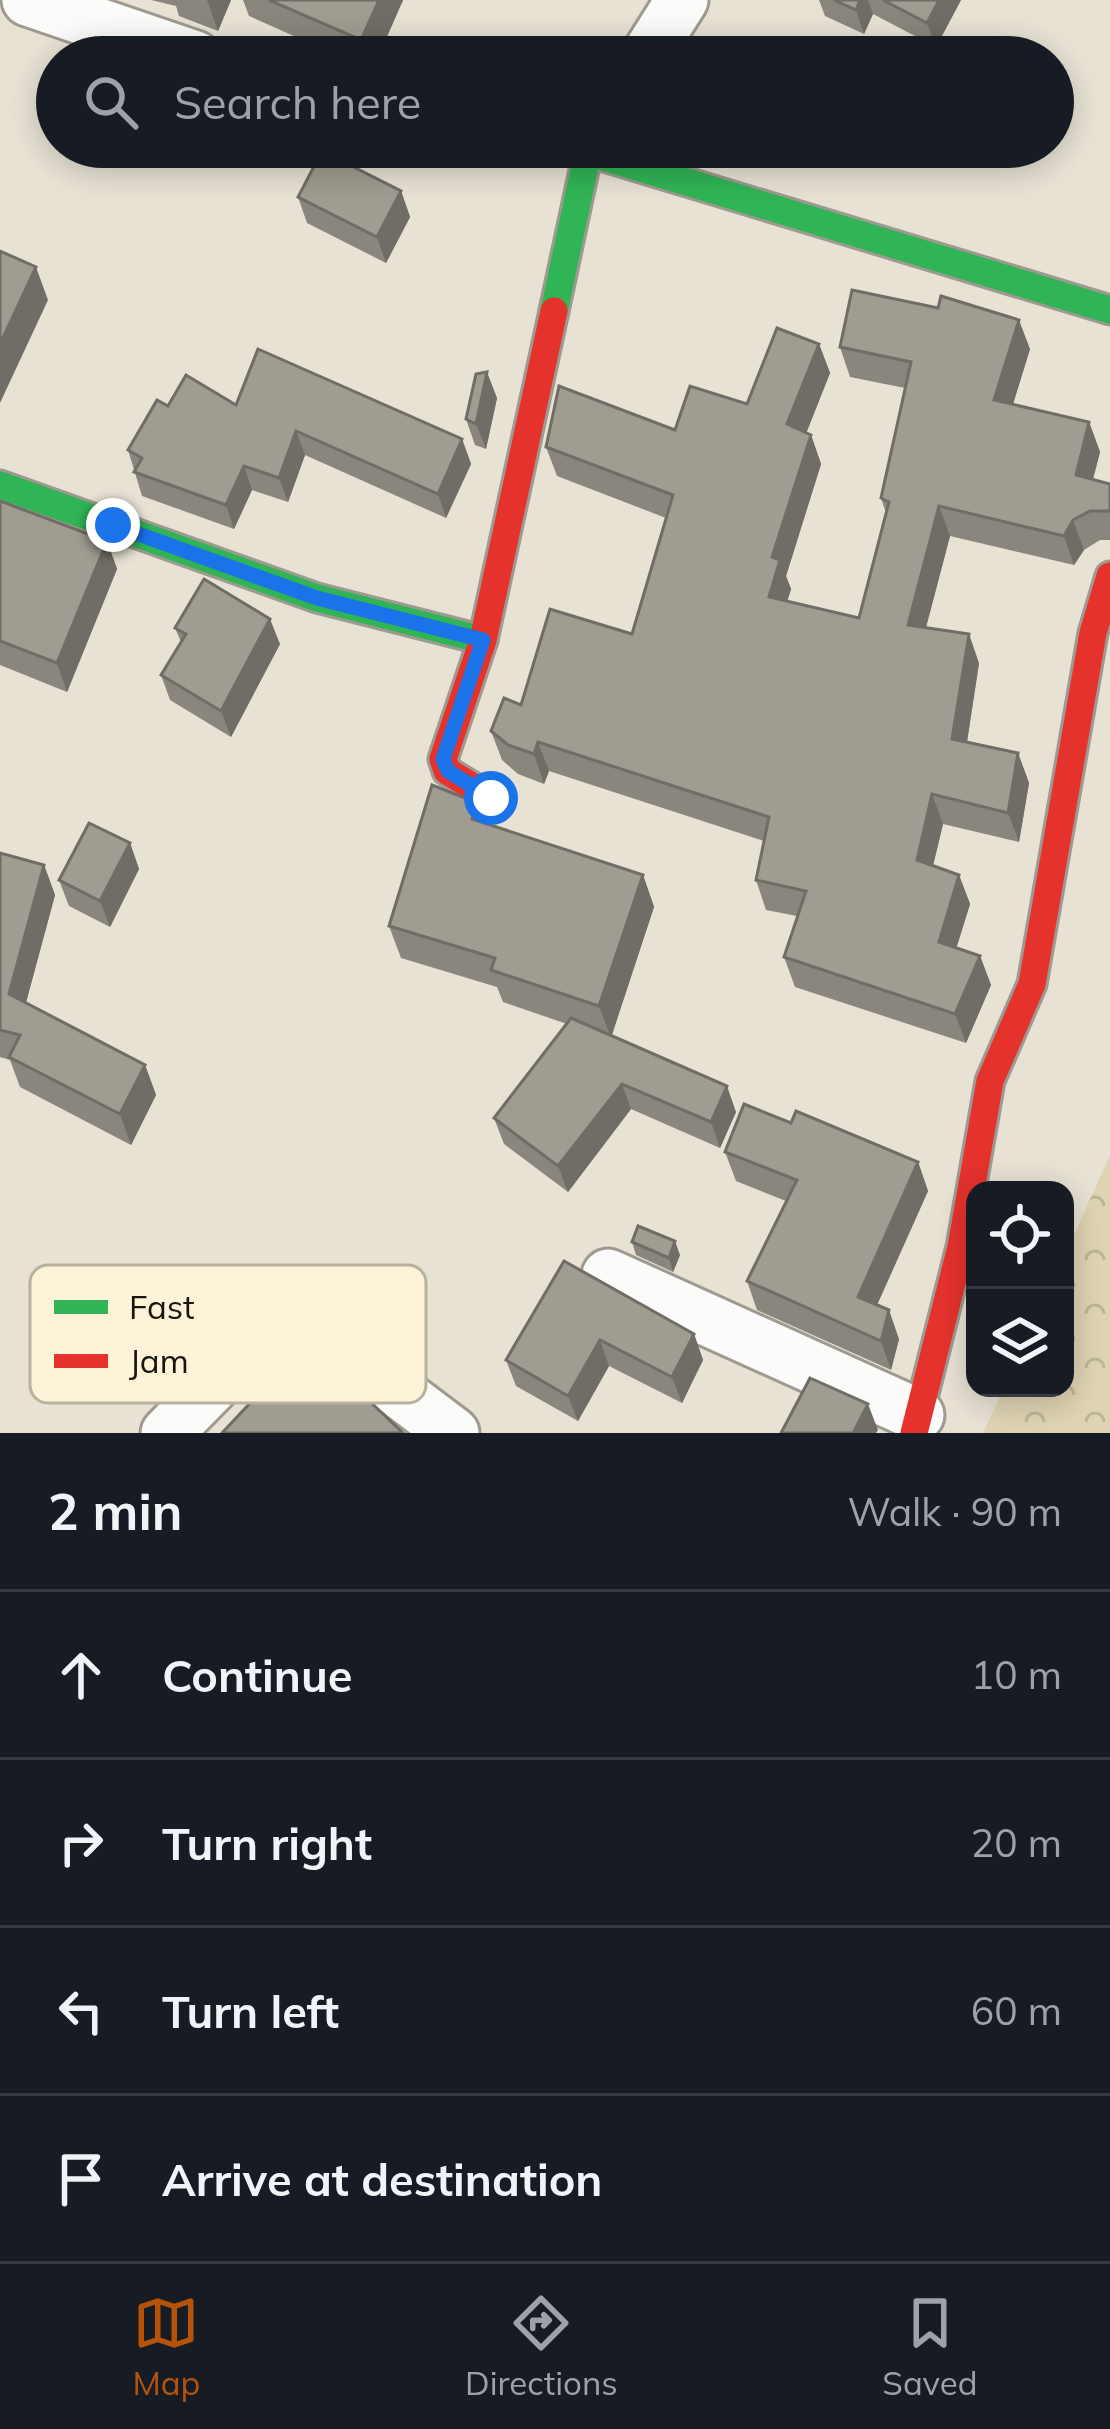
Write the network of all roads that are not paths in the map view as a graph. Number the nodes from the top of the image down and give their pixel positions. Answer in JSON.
{"nodes":[{"id":1,"x":28,"y":0,"type":"edge"},
{"id":2,"x":682,"y":0,"type":"edge"},
{"id":3,"x":147,"y":18,"type":"edge"},
{"id":4,"x":659,"y":36,"type":"edge"},
{"id":5,"x":578,"y":168,"type":"edge"},
{"id":6,"x":647,"y":168,"type":"edge"},
{"id":7,"x":1110,"y":310,"type":"edge"},
{"id":8,"x":0,"y":484,"type":"edge"},
{"id":9,"x":1110,"y":576,"type":"edge"},
{"id":10,"x":483,"y":640,"type":"junction"},
{"id":11,"x":491,"y":798,"type":"dead end"},
{"id":12,"x":608,"y":1275,"type":"dead end"},
{"id":13,"x":196,"y":1403,"type":"edge"},
{"id":14,"x":413,"y":1403,"type":"edge"},
{"id":15,"x":916,"y":1424,"type":"edge"},
{"id":16,"x":167,"y":1433,"type":"edge"},
{"id":17,"x":453,"y":1433,"type":"edge"}],
"edges":[{"from":1,"to":3,"type":"street"},
{"from":2,"to":4,"type":"street"},
{"from":5,"to":10,"type":"street"},
{"from":6,"to":7,"type":"street"},
{"from":8,"to":10,"type":"street"},
{"from":9,"to":15,"type":"street"},
{"from":10,"to":11,"type":"street"},
{"from":12,"to":15,"type":"street"},
{"from":13,"to":16,"type":"street"},
{"from":14,"to":17,"type":"street"}]}
